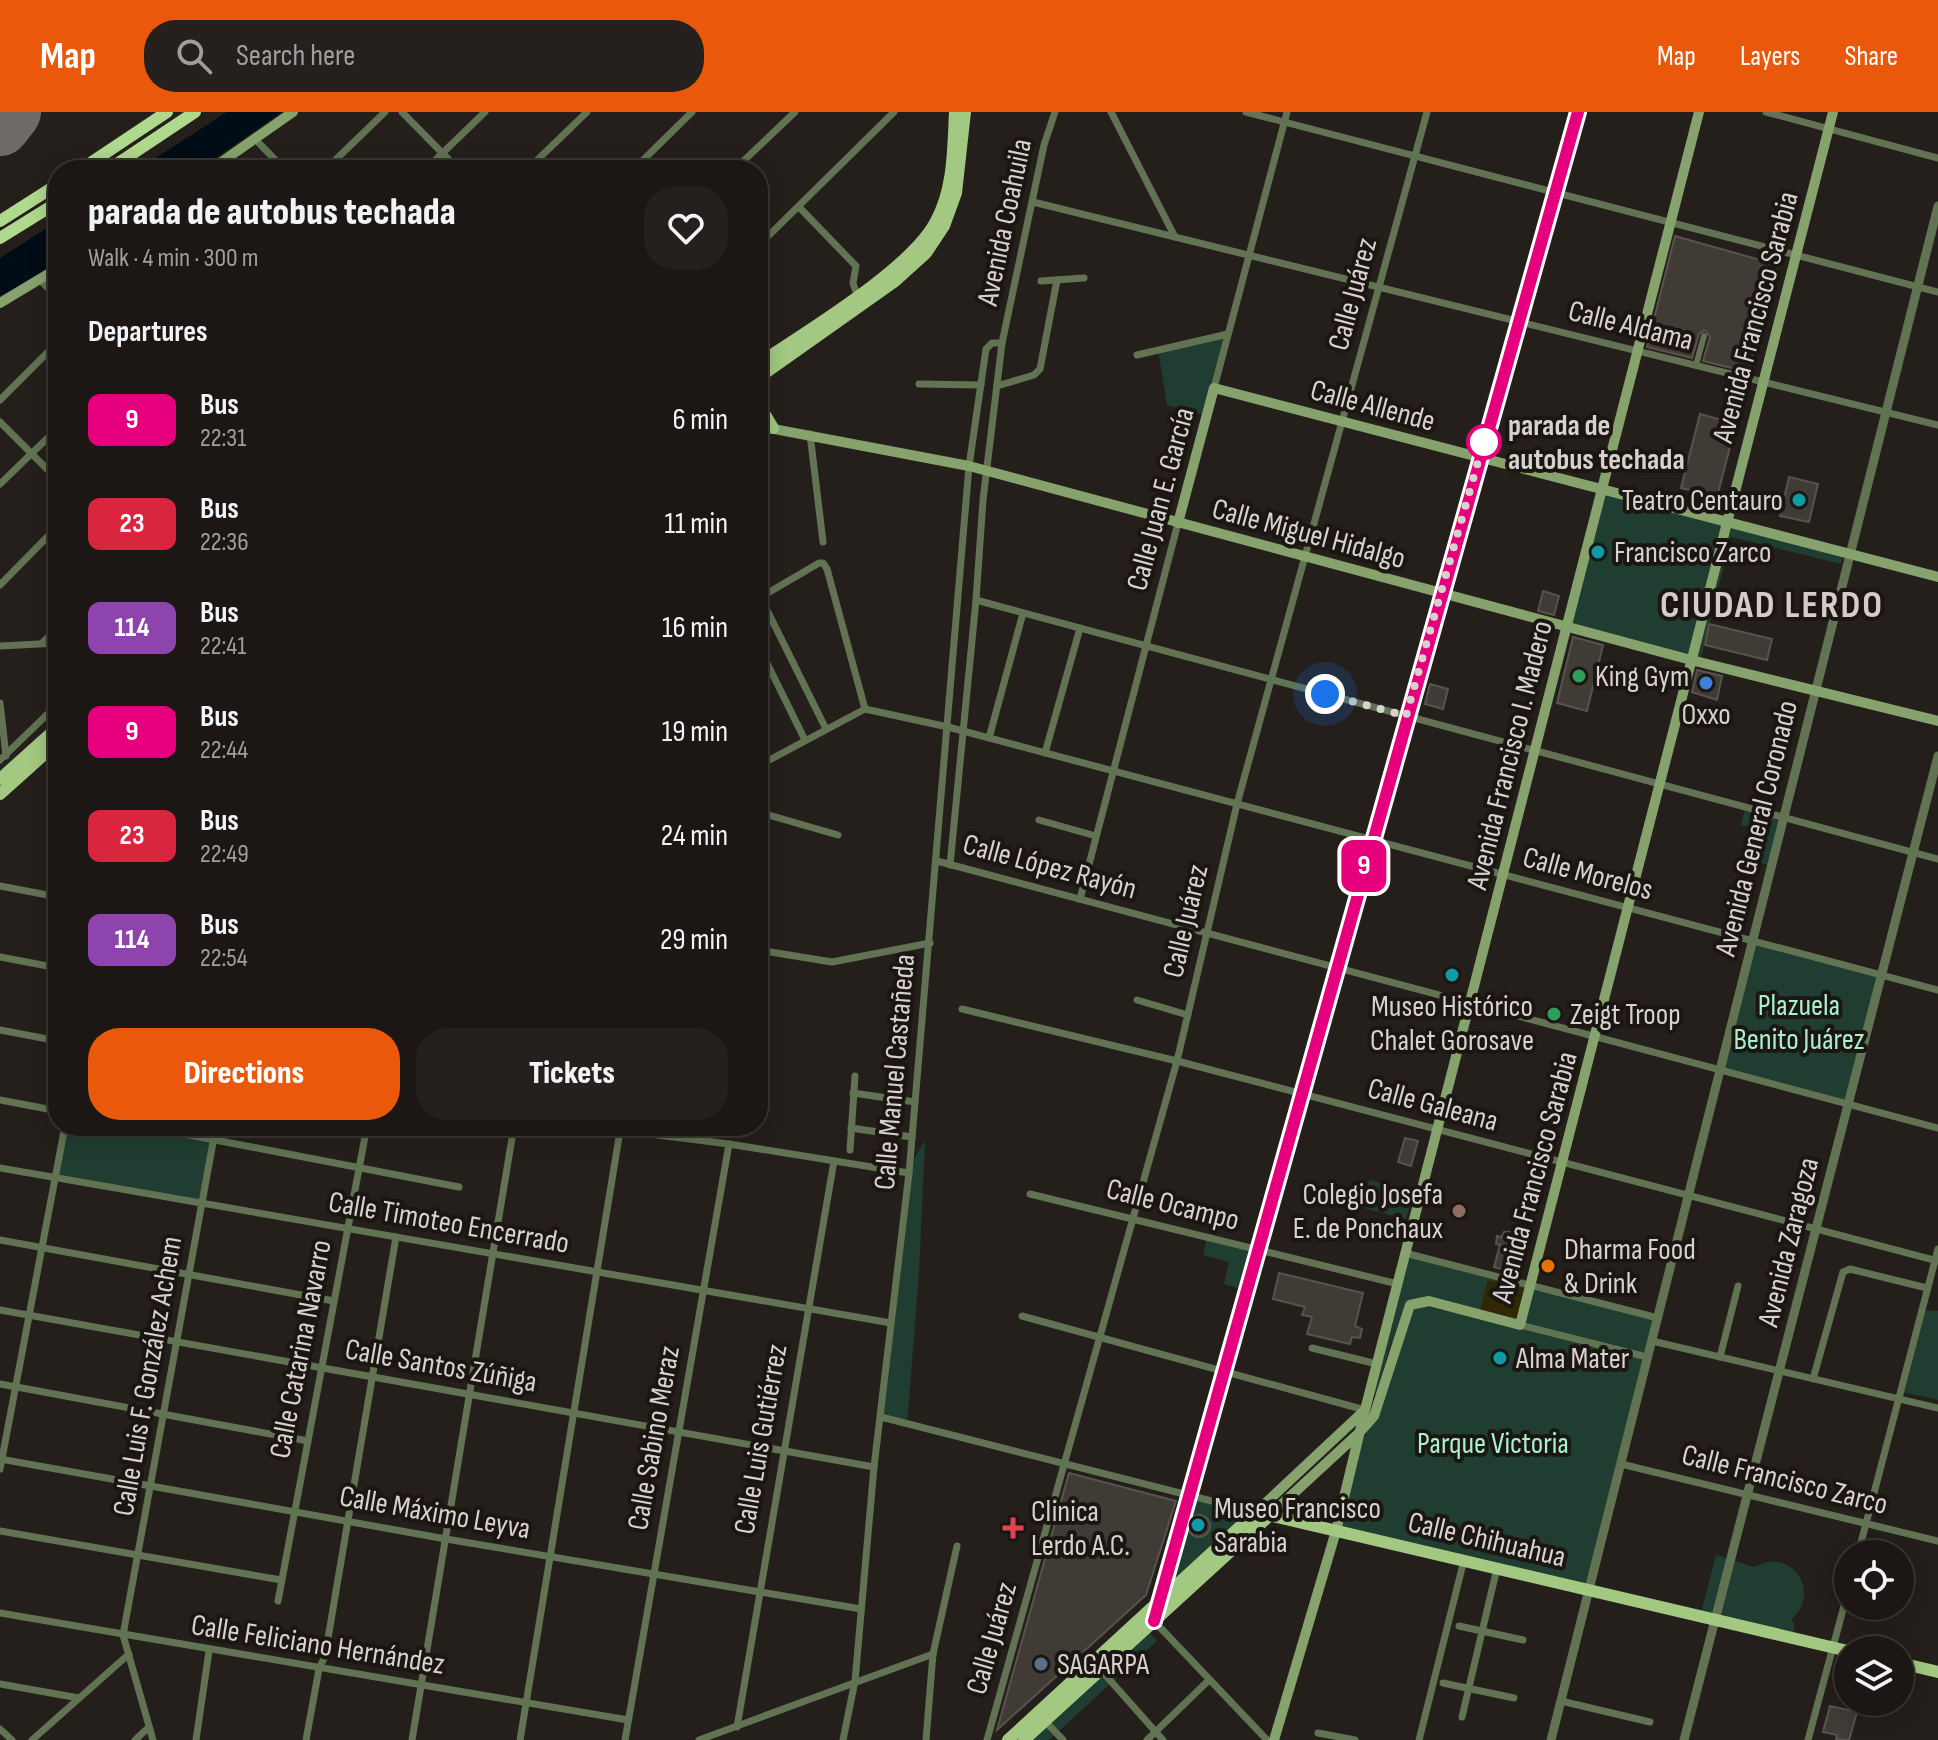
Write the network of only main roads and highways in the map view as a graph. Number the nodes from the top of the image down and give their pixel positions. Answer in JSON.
{"nodes":[{"id":1,"x":167,"y":112,"type":"edge"},
{"id":2,"x":195,"y":112,"type":"edge"},
{"id":3,"x":293,"y":112,"type":"edge"},
{"id":4,"x":955,"y":112,"type":"edge"},
{"id":5,"x":965,"y":112,"type":"edge"},
{"id":6,"x":1578,"y":112,"type":"edge"},
{"id":7,"x":1699,"y":112,"type":"edge"},
{"id":8,"x":1833,"y":112,"type":"edge"},
{"id":9,"x":95,"y":160,"type":"edge"},
{"id":10,"x":123,"y":160,"type":"edge"},
{"id":11,"x":225,"y":160,"type":"edge"},
{"id":12,"x":48,"y":190,"type":"edge"},
{"id":13,"x":48,"y":208,"type":"edge"},
{"id":14,"x":0,"y":221,"type":"edge"},
{"id":15,"x":0,"y":238,"type":"edge"},
{"id":16,"x":48,"y":275,"type":"edge"},
{"id":17,"x":0,"y":303,"type":"edge"},
{"id":18,"x":768,"y":357,"type":"edge"},
{"id":19,"x":768,"y":371,"type":"edge"},
{"id":20,"x":1214,"y":388,"type":"joint"},
{"id":21,"x":768,"y":420,"type":"edge"},
{"id":22,"x":768,"y":428,"type":"edge"},
{"id":23,"x":773,"y":428,"type":"junction"},
{"id":24,"x":1480,"y":458,"type":"junction"},
{"id":25,"x":1602,"y":490,"type":"junction"},
{"id":26,"x":1725,"y":521,"type":"junction"},
{"id":27,"x":1178,"y":523,"type":"junction"},
{"id":28,"x":1938,"y":577,"type":"edge"},
{"id":29,"x":1441,"y":593,"type":"junction"},
{"id":30,"x":1566,"y":627,"type":"junction"},
{"id":31,"x":1691,"y":660,"type":"junction"},
{"id":32,"x":1938,"y":721,"type":"edge"},
{"id":33,"x":48,"y":736,"type":"edge"},
{"id":34,"x":48,"y":751,"type":"edge"},
{"id":35,"x":0,"y":779,"type":"edge"},
{"id":36,"x":0,"y":794,"type":"edge"},
{"id":37,"x":1370,"y":1413,"type":"junction"},
{"id":38,"x":1360,"y":1432,"type":"junction"},
{"id":39,"x":1263,"y":1514,"type":"junction"},
{"id":40,"x":1293,"y":1522,"type":"junction"},
{"id":41,"x":1336,"y":1531,"type":"junction"},
{"id":42,"x":1239,"y":1541,"type":"junction"},
{"id":43,"x":1157,"y":1602,"type":"junction"},
{"id":44,"x":1154,"y":1621,"type":"junction"},
{"id":45,"x":1834,"y":1647,"type":"edge"},
{"id":46,"x":1914,"y":1666,"type":"edge"},
{"id":47,"x":1938,"y":1672,"type":"edge"},
{"id":48,"x":1008,"y":1740,"type":"edge"},
{"id":49,"x":1024,"y":1740,"type":"edge"},
{"id":50,"x":1274,"y":1740,"type":"edge"}],
"edges":[{"from":1,"to":9,"type":"highway"},
{"from":2,"to":10,"type":"highway"},
{"from":3,"to":11,"type":"main road"},
{"from":4,"to":18,"type":"main road"},
{"from":5,"to":19,"type":"main road"},
{"from":6,"to":24,"type":"main road"},
{"from":7,"to":25,"type":"main road","name":"Avenida Francisco I. Madero"},
{"from":8,"to":26,"type":"main road","name":"Avenida Francisco Sarabia"},
{"from":12,"to":14,"type":"highway"},
{"from":13,"to":15,"type":"highway"},
{"from":16,"to":17,"type":"main road"},
{"from":20,"to":24,"type":"main road","name":"Calle Allende"},
{"from":20,"to":27,"type":"main road","name":"Calle Juan E. García"},
{"from":21,"to":23,"type":"main road"},
{"from":22,"to":23,"type":"main road","name":"Calle Miguel Hidalgo"},
{"from":23,"to":27,"type":"main road","name":"Calle Miguel Hidalgo"},
{"from":24,"to":25,"type":"main road","name":"Calle Allende"},
{"from":24,"to":29,"type":"main road"},
{"from":25,"to":26,"type":"main road","name":"Calle Allende"},
{"from":25,"to":30,"type":"main road","name":"Avenida Francisco I. Madero"},
{"from":26,"to":28,"type":"main road","name":"Calle Allende"},
{"from":26,"to":31,"type":"main road","name":"Avenida Francisco Sarabia"},
{"from":27,"to":29,"type":"main road","name":"Calle Miguel Hidalgo"},
{"from":29,"to":30,"type":"main road","name":"Calle Miguel Hidalgo"},
{"from":29,"to":43,"type":"main road"},
{"from":30,"to":31,"type":"main road","name":"Calle Miguel Hidalgo"},
{"from":30,"to":37,"type":"main road","name":"Avenida Francisco I. Madero"},
{"from":31,"to":32,"type":"main road","name":"Calle Miguel Hidalgo"},
{"from":31,"to":37,"type":"main road","name":"Avenida Francisco Sarabia"},
{"from":33,"to":35,"type":"main road"},
{"from":34,"to":36,"type":"main road"},
{"from":37,"to":38,"type":"main road"},
{"from":37,"to":39,"type":"main road"},
{"from":38,"to":39,"type":"main road"},
{"from":38,"to":41,"type":"main road"},
{"from":39,"to":40,"type":"main road","name":"Calle Chihuahua"},
{"from":39,"to":42,"type":"main road"},
{"from":39,"to":43,"type":"main road"},
{"from":40,"to":41,"type":"main road","name":"Calle Chihuahua"},
{"from":40,"to":42,"type":"main road"},
{"from":41,"to":45,"type":"main road","name":"Calle Chihuahua"},
{"from":41,"to":50,"type":"main road"},
{"from":42,"to":44,"type":"main road"},
{"from":43,"to":44,"type":"main road"},
{"from":43,"to":48,"type":"main road"},
{"from":44,"to":49,"type":"main road"},
{"from":46,"to":47,"type":"main road"}]}
